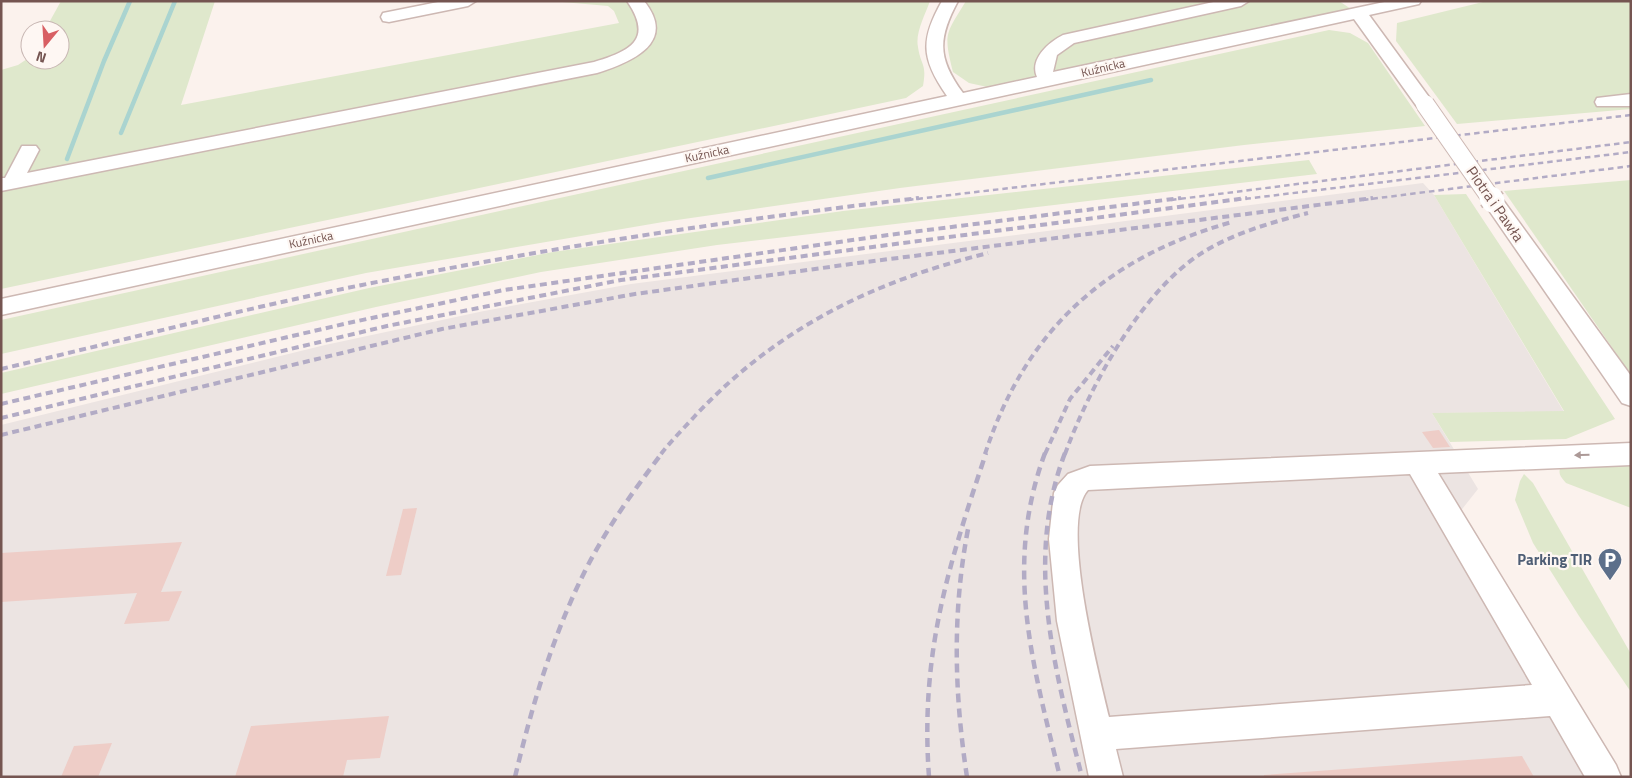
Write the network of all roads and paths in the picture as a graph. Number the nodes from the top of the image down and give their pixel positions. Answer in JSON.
{"nodes":[{"id":1,"x":468,"y":1,"type":"edge"},
{"id":2,"x":636,"y":1,"type":"edge"},
{"id":3,"x":950,"y":1,"type":"edge"},
{"id":4,"x":1240,"y":1,"type":"edge"},
{"id":5,"x":1413,"y":1,"type":"edge"},
{"id":6,"x":1357,"y":14,"type":"junction"},
{"id":7,"x":389,"y":17,"type":"dead end"},
{"id":8,"x":1048,"y":80,"type":"junction"},
{"id":9,"x":958,"y":99,"type":"junction"},
{"id":10,"x":1631,"y":100,"type":"edge"},
{"id":11,"x":1604,"y":102,"type":"dead end"},
{"id":12,"x":29,"y":150,"type":"dead end"},
{"id":13,"x":7,"y":184,"type":"edge"},
{"id":14,"x":1,"y":307,"type":"edge"},
{"id":15,"x":1631,"y":396,"type":"edge"},
{"id":16,"x":1631,"y":454,"type":"edge"},
{"id":17,"x":1417,"y":462,"type":"junction"},
{"id":18,"x":1558,"y":699,"type":"junction"},
{"id":19,"x":1095,"y":734,"type":"junction"},
{"id":20,"x":1106,"y":777,"type":"edge"},
{"id":21,"x":1604,"y":777,"type":"edge"}],
"edges":[{"from":1,"to":7,"type":"street"},
{"from":2,"to":13,"type":"street"},
{"from":3,"to":9,"type":"street"},
{"from":4,"to":8,"type":"street"},
{"from":5,"to":6,"type":"street","name":"Kuźnicka"},
{"from":6,"to":8,"type":"street","name":"Kuźnicka"},
{"from":6,"to":15,"type":"street","name":"Piotra i Pawła","bridge":true},
{"from":8,"to":9,"type":"street","name":"Kuźnicka"},
{"from":9,"to":14,"type":"street","name":"Kuźnicka"},
{"from":10,"to":11,"type":"street"},
{"from":12,"to":13,"type":"street"},
{"from":16,"to":17,"type":"street","one_way":true},
{"from":17,"to":18,"type":"street"},
{"from":17,"to":19,"type":"street"},
{"from":18,"to":19,"type":"street"},
{"from":18,"to":21,"type":"street"},
{"from":19,"to":20,"type":"street"}]}
